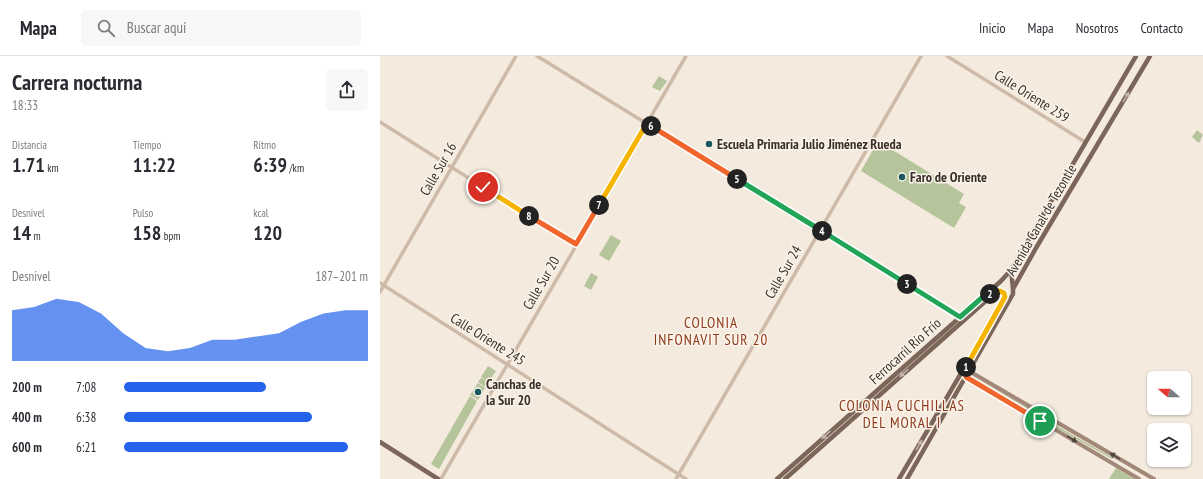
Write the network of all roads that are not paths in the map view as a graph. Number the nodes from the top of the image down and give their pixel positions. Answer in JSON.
{"nodes":[{"id":1,"x":516,"y":56,"type":"edge"},
{"id":2,"x":537,"y":56,"type":"edge"},
{"id":3,"x":686,"y":56,"type":"edge"},
{"id":4,"x":921,"y":56,"type":"edge"},
{"id":5,"x":946,"y":56,"type":"edge"},
{"id":6,"x":1136,"y":56,"type":"edge"},
{"id":7,"x":1150,"y":56,"type":"edge"},
{"id":8,"x":380,"y":122,"type":"edge"},
{"id":9,"x":647,"y":123,"type":"junction"},
{"id":10,"x":1085,"y":142,"type":"junction"},
{"id":11,"x":452,"y":167,"type":"junction"},
{"id":12,"x":820,"y":230,"type":"junction"},
{"id":13,"x":576,"y":244,"type":"junction"},
{"id":14,"x":1011,"y":270,"type":"junction"},
{"id":15,"x":382,"y":284,"type":"edge"},
{"id":16,"x":1013,"y":289,"type":"junction"},
{"id":17,"x":997,"y":291,"type":"junction"},
{"id":18,"x":380,"y":292,"type":"edge"},
{"id":19,"x":985,"y":295,"type":"junction"},
{"id":20,"x":960,"y":317,"type":"junction"},
{"id":21,"x":507,"y":364,"type":"junction"},
{"id":22,"x":967,"y":370,"type":"junction"},
{"id":23,"x":966,"y":377,"type":"junction"},
{"id":24,"x":380,"y":442,"type":"edge"},
{"id":25,"x":679,"y":474,"type":"junction"},
{"id":26,"x":439,"y":479,"type":"edge"},
{"id":27,"x":676,"y":479,"type":"edge"},
{"id":28,"x":686,"y":479,"type":"edge"},
{"id":29,"x":777,"y":479,"type":"edge"},
{"id":30,"x":785,"y":479,"type":"edge"},
{"id":31,"x":899,"y":479,"type":"edge"},
{"id":32,"x":907,"y":479,"type":"edge"},
{"id":33,"x":1139,"y":479,"type":"edge"},
{"id":34,"x":1154,"y":479,"type":"edge"}],
"edges":[{"from":1,"to":11,"type":"street","name":"Calle Sur 16"},
{"from":2,"to":9,"type":"street"},
{"from":3,"to":9,"type":"street","name":"Calle Sur 20"},
{"from":4,"to":12,"type":"street","name":"Calle Sur 24"},
{"from":5,"to":10,"type":"street","name":"Calle Oriente 259"},
{"from":6,"to":10,"type":"main road","name":"Avenida Canal de Tezontle"},
{"from":16,"to":7,"type":"main road","name":"Avenida Canal de Tezontle","one_way":true},
{"from":8,"to":11,"type":"street"},
{"from":9,"to":12,"type":"street"},
{"from":9,"to":13,"type":"street","name":"Calle Sur 20"},
{"from":10,"to":14,"type":"main road","name":"Avenida Canal de Tezontle"},
{"from":11,"to":13,"type":"street"},
{"from":11,"to":15,"type":"street","name":"Calle Sur 16"},
{"from":12,"to":20,"type":"street"},
{"from":12,"to":25,"type":"street","name":"Calle Sur 24"},
{"from":13,"to":21,"type":"street","name":"Calle Sur 20"},
{"from":14,"to":16,"type":"main road"},
{"from":14,"to":19,"type":"main road","name":"Ferrocarril Río Frío"},
{"from":15,"to":18,"type":"street","name":"Calle Sur 16"},
{"from":15,"to":21,"type":"street","name":"Calle Oriente 245"},
{"from":16,"to":22,"type":"main road","name":"Avenida Canal de Tezontle"},
{"from":17,"to":19,"type":"main road"},
{"from":17,"to":22,"type":"main road"},
{"from":17,"to":30,"type":"main road","name":"Ferrocarril Río Frío","one_way":true},
{"from":19,"to":20,"type":"main road","name":"Ferrocarril Río Frío"},
{"from":20,"to":29,"type":"main road","name":"Ferrocarril Río Frío","one_way":true},
{"from":21,"to":25,"type":"street","name":"Calle Oriente 245"},
{"from":21,"to":26,"type":"street","name":"Calle Sur 20"},
{"from":22,"to":23,"type":"main road","name":"Avenida Canal de Tezontle"},
{"from":31,"to":22,"type":"main road","one_way":true},
{"from":34,"to":22,"type":"main road","one_way":true},
{"from":23,"to":32,"type":"main road","name":"Avenida Canal de Tezontle"},
{"from":23,"to":33,"type":"main road","one_way":true},
{"from":24,"to":26,"type":"main road"},
{"from":25,"to":27,"type":"street","name":"Calle Sur 24"},
{"from":25,"to":28,"type":"street","name":"Calle Oriente 245"}]}
